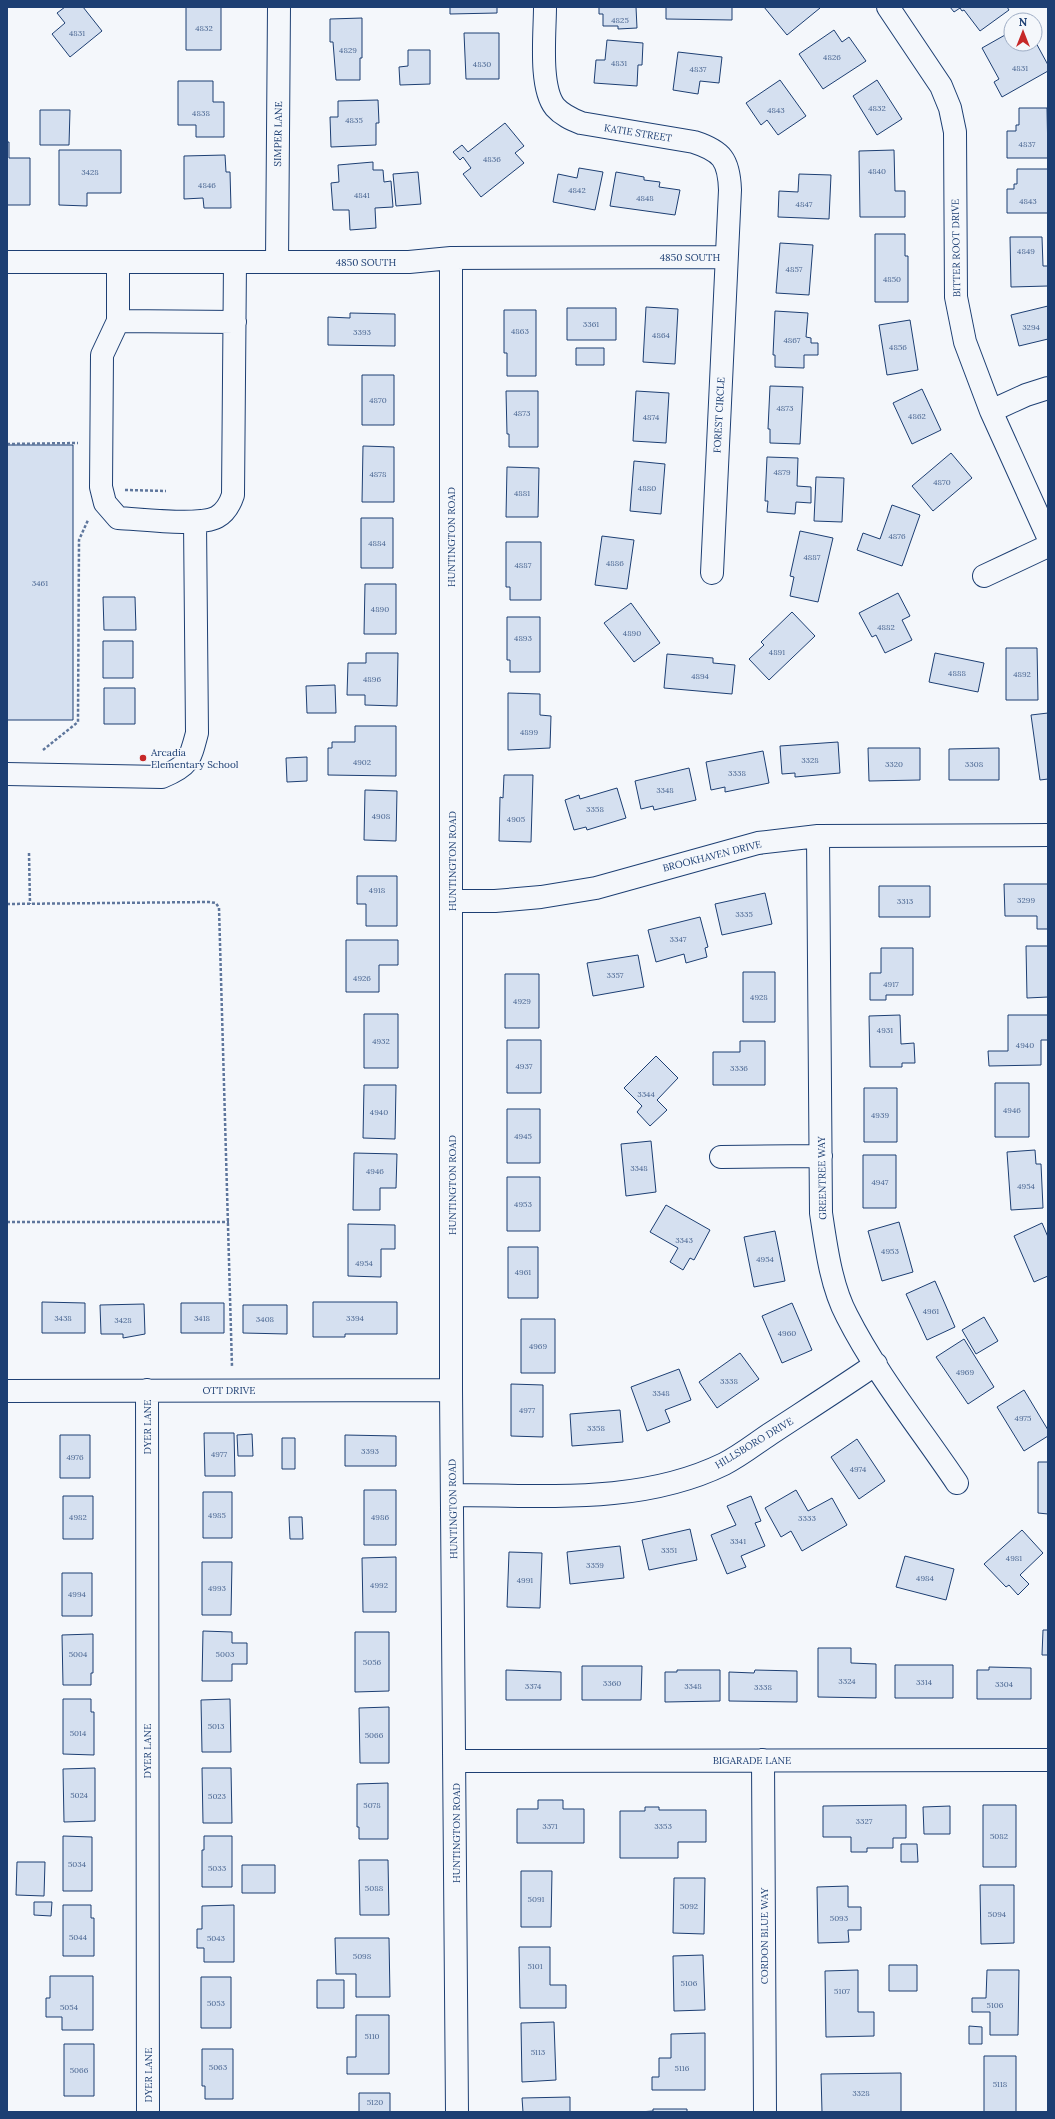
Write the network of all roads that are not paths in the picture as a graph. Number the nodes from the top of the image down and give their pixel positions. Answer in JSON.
{"nodes":[{"id":1,"x":279,"y":7,"type":"edge"},
{"id":2,"x":546,"y":7,"type":"edge"},
{"id":3,"x":888,"y":7,"type":"edge"},
{"id":4,"x":726,"y":257,"type":"junction"},
{"id":5,"x":451,"y":258,"type":"junction"},
{"id":6,"x":7,"y":262,"type":"edge"},
{"id":7,"x":118,"y":262,"type":"junction"},
{"id":8,"x":235,"y":262,"type":"junction"},
{"id":9,"x":277,"y":262,"type":"junction"},
{"id":10,"x":118,"y":321,"type":"junction"},
{"id":11,"x":235,"y":322,"type":"junction"},
{"id":12,"x":1048,"y":388,"type":"edge"},
{"id":13,"x":991,"y":411,"type":"junction"},
{"id":14,"x":195,"y":522,"type":"junction"},
{"id":15,"x":1048,"y":537,"type":"edge"},
{"id":16,"x":1048,"y":546,"type":"edge"},
{"id":17,"x":712,"y":573,"type":"dead end"},
{"id":18,"x":984,"y":576,"type":"dead end"},
{"id":19,"x":7,"y":774,"type":"edge"},
{"id":20,"x":1048,"y":835,"type":"edge"},
{"id":21,"x":818,"y":836,"type":"junction"},
{"id":22,"x":452,"y":901,"type":"junction"},
{"id":23,"x":820,"y":1156,"type":"junction"},
{"id":24,"x":721,"y":1157,"type":"dead end"},
{"id":25,"x":876,"y":1364,"type":"junction"},
{"id":26,"x":7,"y":1390,"type":"edge"},
{"id":27,"x":147,"y":1390,"type":"junction"},
{"id":28,"x":452,"y":1390,"type":"junction"},
{"id":29,"x":957,"y":1483,"type":"dead end"},
{"id":30,"x":452,"y":1495,"type":"junction"},
{"id":31,"x":763,"y":1760,"type":"junction"},
{"id":32,"x":1048,"y":1760,"type":"edge"},
{"id":33,"x":456,"y":1761,"type":"junction"},
{"id":34,"x":148,"y":2112,"type":"edge"},
{"id":35,"x":457,"y":2112,"type":"edge"},
{"id":36,"x":765,"y":2112,"type":"edge"}],
"edges":[{"from":1,"to":9,"type":"street","name":"SIMPER LANE"},
{"from":2,"to":4,"type":"street","name":"KATIE STREET"},
{"from":3,"to":13,"type":"street","name":"BITTER ROOT DRIVE"},
{"from":4,"to":5,"type":"street","name":"4850 SOUTH"},
{"from":4,"to":17,"type":"street","name":"FOREST CIRCLE"},
{"from":5,"to":9,"type":"street","name":"4850 SOUTH"},
{"from":5,"to":22,"type":"street","name":"HUNTINGTON ROAD"},
{"from":6,"to":7,"type":"street","name":"4850 SOUTH"},
{"from":7,"to":8,"type":"street","name":"4850 SOUTH"},
{"from":7,"to":10,"type":"street"},
{"from":8,"to":9,"type":"street","name":"4850 SOUTH"},
{"from":8,"to":11,"type":"street"},
{"from":10,"to":11,"type":"street"},
{"from":10,"to":14,"type":"street"},
{"from":11,"to":14,"type":"street"},
{"from":12,"to":13,"type":"street"},
{"from":13,"to":15,"type":"street","name":"BITTER ROOT DRIVE"},
{"from":14,"to":19,"type":"street"},
{"from":16,"to":18,"type":"street"},
{"from":20,"to":21,"type":"street","name":"BROOKHAVEN DRIVE"},
{"from":21,"to":22,"type":"street","name":"BROOKHAVEN DRIVE"},
{"from":21,"to":23,"type":"street","name":"GREENTREE WAY"},
{"from":22,"to":28,"type":"street","name":"HUNTINGTON ROAD"},
{"from":23,"to":24,"type":"street"},
{"from":23,"to":25,"type":"street","name":"GREENTREE WAY"},
{"from":25,"to":29,"type":"street","name":"GREENTREE WAY"},
{"from":25,"to":30,"type":"street","name":"HILLSBORO DRIVE"},
{"from":26,"to":27,"type":"street","name":"OTT DRIVE"},
{"from":27,"to":28,"type":"street","name":"OTT DRIVE"},
{"from":27,"to":34,"type":"street","name":"DYER LANE"},
{"from":28,"to":30,"type":"street","name":"HUNTINGTON ROAD"},
{"from":30,"to":33,"type":"street","name":"HUNTINGTON ROAD"},
{"from":31,"to":32,"type":"street","name":"BIGARADE LANE"},
{"from":31,"to":33,"type":"street","name":"BIGARADE LANE"},
{"from":31,"to":36,"type":"street","name":"CORDON BLUE WAY"},
{"from":33,"to":35,"type":"street","name":"HUNTINGTON ROAD"}]}
